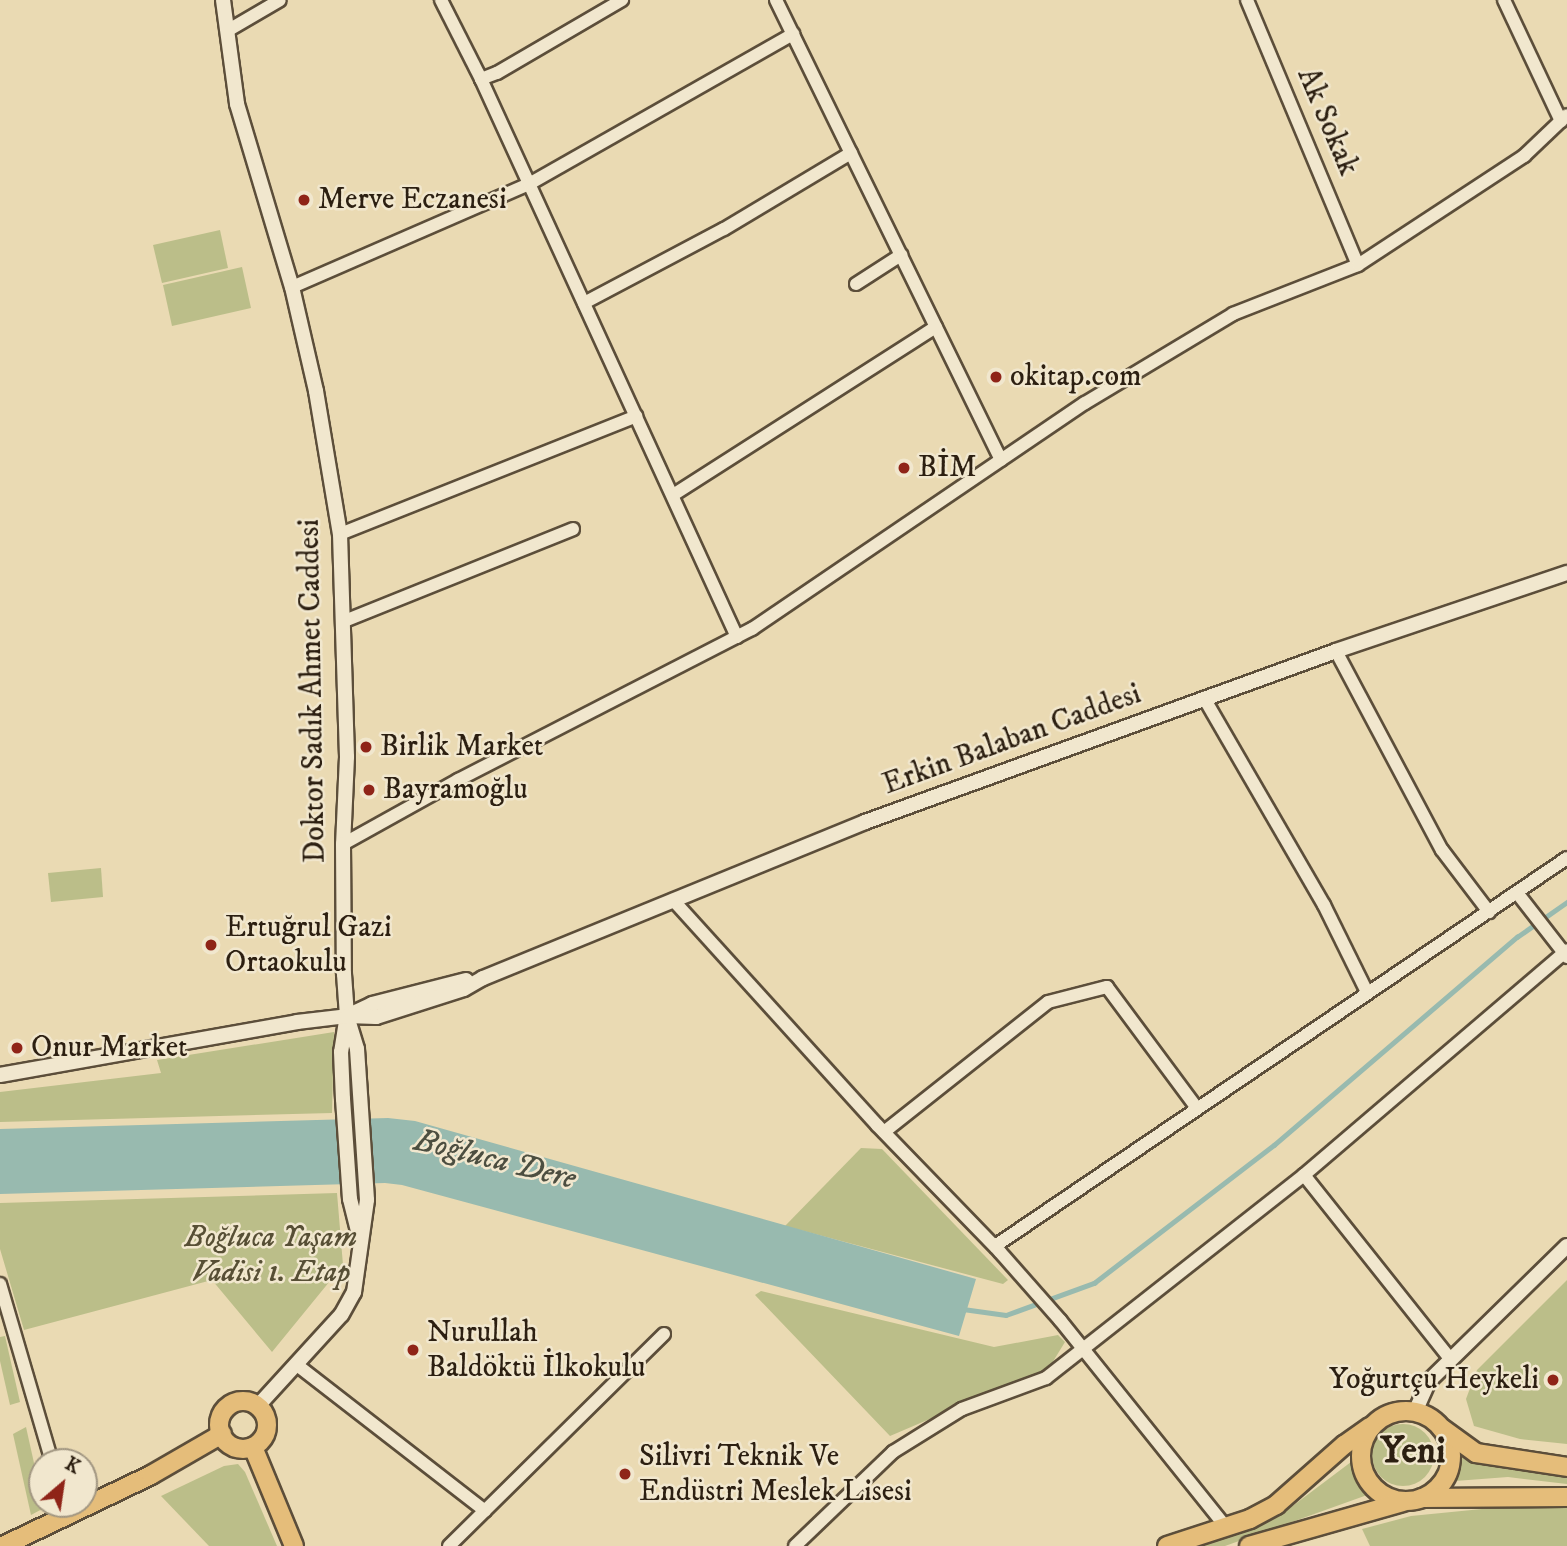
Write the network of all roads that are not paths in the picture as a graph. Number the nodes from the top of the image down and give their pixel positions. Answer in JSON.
{"nodes":[{"id":1,"x":223,"y":0,"type":"edge"},
{"id":2,"x":280,"y":0,"type":"edge"},
{"id":3,"x":441,"y":0,"type":"edge"},
{"id":4,"x":622,"y":0,"type":"edge"},
{"id":5,"x":776,"y":0,"type":"edge"},
{"id":6,"x":1247,"y":0,"type":"edge"},
{"id":7,"x":1504,"y":0,"type":"edge"},
{"id":8,"x":228,"y":31,"type":"junction"},
{"id":9,"x":793,"y":34,"type":"junction"},
{"id":10,"x":481,"y":79,"type":"junction"},
{"id":11,"x":1564,"y":118,"type":"edge"},
{"id":12,"x":851,"y":153,"type":"junction"},
{"id":13,"x":529,"y":184,"type":"junction"},
{"id":14,"x":901,"y":255,"type":"junction"},
{"id":15,"x":1358,"y":265,"type":"junction"},
{"id":16,"x":856,"y":284,"type":"dead end"},
{"id":17,"x":292,"y":287,"type":"junction"},
{"id":18,"x":584,"y":303,"type":"junction"},
{"id":19,"x":936,"y":327,"type":"junction"},
{"id":20,"x":636,"y":416,"type":"junction"},
{"id":21,"x":1001,"y":460,"type":"junction"},
{"id":22,"x":673,"y":495,"type":"junction"},
{"id":23,"x":573,"y":529,"type":"dead end"},
{"id":24,"x":340,"y":534,"type":"junction"},
{"id":25,"x":1567,"y":573,"type":"edge"},
{"id":26,"x":342,"y":622,"type":"junction"},
{"id":27,"x":737,"y":637,"type":"junction"},
{"id":28,"x":1336,"y":651,"type":"junction"},
{"id":29,"x":1204,"y":698,"type":"junction"},
{"id":30,"x":343,"y":844,"type":"junction"},
{"id":31,"x":1567,"y":858,"type":"edge"},
{"id":32,"x":1518,"y":894,"type":"junction"},
{"id":33,"x":673,"y":900,"type":"junction"},
{"id":34,"x":1489,"y":912,"type":"junction"},
{"id":35,"x":1566,"y":953,"type":"edge"},
{"id":36,"x":1367,"y":992,"type":"junction"},
{"id":37,"x":347,"y":1016,"type":"junction"},
{"id":38,"x":0,"y":1075,"type":"edge"},
{"id":39,"x":1197,"y":1108,"type":"junction"},
{"id":40,"x":884,"y":1132,"type":"junction"},
{"id":41,"x":1304,"y":1175,"type":"junction"},
{"id":42,"x":361,"y":1243,"type":"junction"},
{"id":43,"x":995,"y":1246,"type":"junction"},
{"id":44,"x":1567,"y":1246,"type":"edge"},
{"id":45,"x":0,"y":1284,"type":"edge"},
{"id":46,"x":664,"y":1334,"type":"dead end"},
{"id":47,"x":1083,"y":1348,"type":"junction"},
{"id":48,"x":1451,"y":1360,"type":"junction"},
{"id":49,"x":297,"y":1365,"type":"junction"},
{"id":50,"x":258,"y":1406,"type":"junction"},
{"id":51,"x":1415,"y":1412,"type":"junction"},
{"id":52,"x":1376,"y":1423,"type":"junction"},
{"id":53,"x":1440,"y":1428,"type":"junction"},
{"id":54,"x":222,"y":1434,"type":"junction"},
{"id":55,"x":253,"y":1447,"type":"junction"},
{"id":56,"x":48,"y":1448,"type":"edge"},
{"id":57,"x":1567,"y":1467,"type":"edge"},
{"id":58,"x":98,"y":1497,"type":"edge"},
{"id":59,"x":1567,"y":1497,"type":"edge"},
{"id":60,"x":1414,"y":1500,"type":"junction"},
{"id":61,"x":485,"y":1511,"type":"junction"},
{"id":62,"x":52,"y":1518,"type":"edge"},
{"id":63,"x":1226,"y":1527,"type":"junction"},
{"id":64,"x":3,"y":1546,"type":"edge"},
{"id":65,"x":294,"y":1546,"type":"edge"},
{"id":66,"x":449,"y":1546,"type":"edge"},
{"id":67,"x":795,"y":1546,"type":"edge"},
{"id":68,"x":1167,"y":1546,"type":"edge"},
{"id":69,"x":1249,"y":1546,"type":"edge"}],
"edges":[{"from":1,"to":8,"type":"street","name":"Doktor Sadık Ahmet Caddesi"},
{"from":2,"to":8,"type":"street"},
{"from":3,"to":10,"type":"street"},
{"from":4,"to":10,"type":"street"},
{"from":5,"to":9,"type":"street"},
{"from":6,"to":15,"type":"street","name":"Ak Sokak"},
{"from":7,"to":11,"type":"street"},
{"from":8,"to":17,"type":"street","name":"Doktor Sadık Ahmet Caddesi"},
{"from":9,"to":12,"type":"street"},
{"from":9,"to":13,"type":"street"},
{"from":10,"to":13,"type":"street"},
{"from":11,"to":15,"type":"street"},
{"from":12,"to":14,"type":"street"},
{"from":12,"to":18,"type":"street"},
{"from":13,"to":17,"type":"street"},
{"from":13,"to":18,"type":"street"},
{"from":14,"to":16,"type":"street"},
{"from":14,"to":19,"type":"street"},
{"from":15,"to":21,"type":"street"},
{"from":17,"to":24,"type":"street","name":"Doktor Sadık Ahmet Caddesi"},
{"from":18,"to":20,"type":"street"},
{"from":19,"to":21,"type":"street"},
{"from":19,"to":22,"type":"street"},
{"from":20,"to":22,"type":"street"},
{"from":20,"to":24,"type":"street"},
{"from":21,"to":27,"type":"street"},
{"from":22,"to":27,"type":"street"},
{"from":23,"to":26,"type":"street"},
{"from":24,"to":26,"type":"street","name":"Doktor Sadık Ahmet Caddesi"},
{"from":25,"to":28,"type":"street","name":"Erkin Balaban Caddesi"},
{"from":26,"to":30,"type":"street","name":"Doktor Sadık Ahmet Caddesi"},
{"from":27,"to":30,"type":"street"},
{"from":28,"to":29,"type":"street","name":"Erkin Balaban Caddesi"},
{"from":28,"to":34,"type":"street"},
{"from":29,"to":33,"type":"street","name":"Erkin Balaban Caddesi"},
{"from":29,"to":36,"type":"street"},
{"from":30,"to":37,"type":"street","name":"Doktor Sadık Ahmet Caddesi"},
{"from":31,"to":32,"type":"street"},
{"from":32,"to":34,"type":"street"},
{"from":32,"to":35,"type":"street"},
{"from":33,"to":37,"type":"street","name":"Erkin Balaban Caddesi"},
{"from":33,"to":40,"type":"street"},
{"from":34,"to":36,"type":"street"},
{"from":35,"to":41,"type":"street"},
{"from":36,"to":39,"type":"street"},
{"from":37,"to":38,"type":"street","name":"Erkin Balaban Caddesi"},
{"from":37,"to":42,"type":"street"},
{"from":37,"to":42,"type":"street"},
{"from":39,"to":40,"type":"street"},
{"from":39,"to":43,"type":"street"},
{"from":40,"to":43,"type":"street"},
{"from":41,"to":47,"type":"street"},
{"from":41,"to":48,"type":"street"},
{"from":42,"to":49,"type":"street"},
{"from":43,"to":47,"type":"street"},
{"from":44,"to":48,"type":"street"},
{"from":45,"to":56,"type":"street"},
{"from":46,"to":61,"type":"street"},
{"from":47,"to":63,"type":"street"},
{"from":47,"to":67,"type":"street"},
{"from":48,"to":51,"type":"street"},
{"from":49,"to":50,"type":"street"},
{"from":49,"to":61,"type":"street"},
{"from":50,"to":54,"type":"main road"},
{"from":50,"to":55,"type":"main road"},
{"from":51,"to":52,"type":"main road"},
{"from":51,"to":53,"type":"main road"},
{"from":52,"to":60,"type":"main road"},
{"from":52,"to":63,"type":"main road"},
{"from":53,"to":57,"type":"main road"},
{"from":53,"to":60,"type":"main road"},
{"from":54,"to":55,"type":"main road"},
{"from":54,"to":58,"type":"main road"},
{"from":55,"to":65,"type":"main road"},
{"from":59,"to":60,"type":"main road"},
{"from":60,"to":69,"type":"main road"},
{"from":61,"to":66,"type":"street"},
{"from":62,"to":64,"type":"main road"},
{"from":63,"to":68,"type":"main road"}]}
